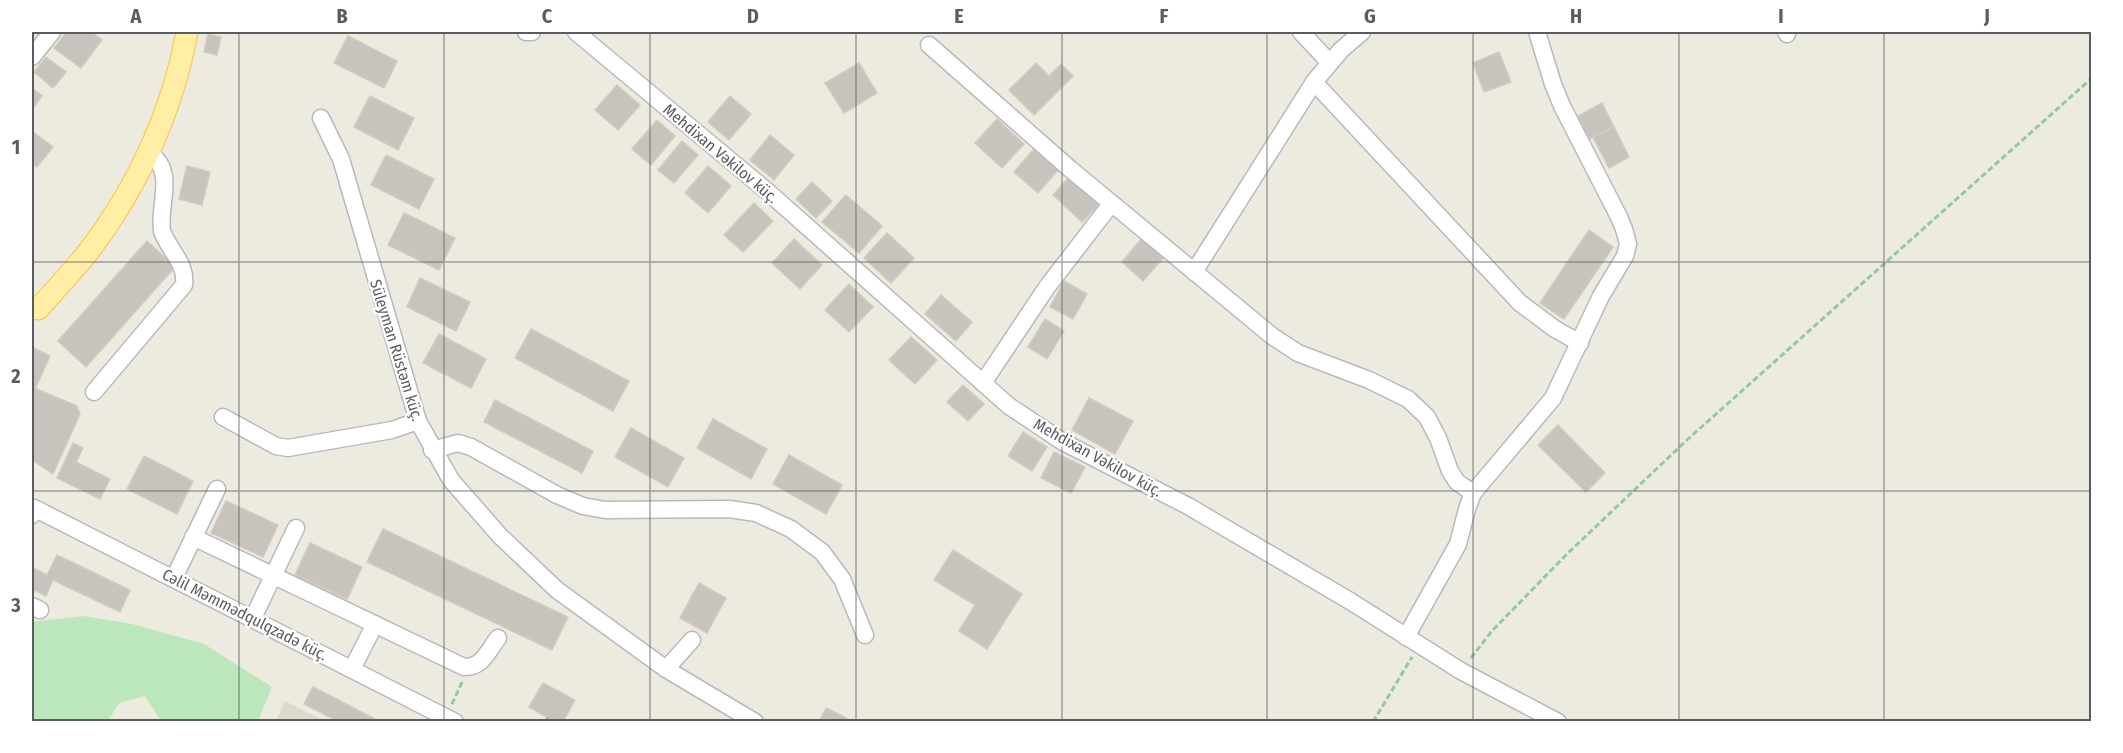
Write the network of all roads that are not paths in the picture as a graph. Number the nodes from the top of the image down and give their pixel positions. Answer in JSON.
{"nodes":[{"id":1,"x":52,"y":32,"type":"edge"},
{"id":2,"x":187,"y":32,"type":"edge"},
{"id":3,"x":526,"y":32,"type":"edge"},
{"id":4,"x":531,"y":32,"type":"edge"},
{"id":5,"x":576,"y":32,"type":"edge"},
{"id":6,"x":1301,"y":32,"type":"edge"},
{"id":7,"x":1362,"y":32,"type":"edge"},
{"id":8,"x":1537,"y":32,"type":"edge"},
{"id":9,"x":929,"y":45,"type":"dead end"},
{"id":10,"x":32,"y":57,"type":"edge"},
{"id":11,"x":1329,"y":62,"type":"junction"},
{"id":12,"x":1314,"y":82,"type":"junction"},
{"id":13,"x":321,"y":118,"type":"dead end"},
{"id":14,"x":148,"y":152,"type":"junction"},
{"id":15,"x":1111,"y":204,"type":"junction"},
{"id":16,"x":1194,"y":272,"type":"junction"},
{"id":17,"x":34,"y":313,"type":"edge"},
{"id":18,"x":1580,"y":343,"type":"junction"},
{"id":19,"x":983,"y":383,"type":"junction"},
{"id":20,"x":94,"y":392,"type":"dead end"},
{"id":21,"x":223,"y":417,"type":"dead end"},
{"id":22,"x":417,"y":421,"type":"junction"},
{"id":23,"x":432,"y":450,"type":"junction"},
{"id":24,"x":217,"y":489,"type":"dead end"},
{"id":25,"x":1473,"y":494,"type":"junction"},
{"id":26,"x":32,"y":509,"type":"edge"},
{"id":27,"x":296,"y":528,"type":"dead end"},
{"id":28,"x":193,"y":537,"type":"junction"},
{"id":29,"x":273,"y":575,"type":"junction"},
{"id":30,"x":174,"y":578,"type":"junction"},
{"id":31,"x":253,"y":618,"type":"junction"},
{"id":32,"x":375,"y":624,"type":"junction"},
{"id":33,"x":865,"y":635,"type":"dead end"},
{"id":34,"x":498,"y":638,"type":"dead end"},
{"id":35,"x":692,"y":640,"type":"dead end"},
{"id":36,"x":1412,"y":641,"type":"junction"},
{"id":37,"x":352,"y":669,"type":"junction"},
{"id":38,"x":666,"y":669,"type":"junction"},
{"id":39,"x":451,"y":719,"type":"edge"},
{"id":40,"x":755,"y":722,"type":"edge"},
{"id":41,"x":1558,"y":722,"type":"edge"}],
"edges":[{"from":1,"to":10,"type":"street"},
{"from":2,"to":14,"type":"main road"},
{"from":3,"to":4,"type":"street"},
{"from":5,"to":19,"type":"street","name":"Mehdixan Vəkilov küç."},
{"from":6,"to":11,"type":"street"},
{"from":7,"to":11,"type":"street"},
{"from":8,"to":18,"type":"street"},
{"from":9,"to":15,"type":"street"},
{"from":11,"to":12,"type":"street"},
{"from":12,"to":16,"type":"street"},
{"from":12,"to":18,"type":"street"},
{"from":13,"to":22,"type":"street","name":"Süleyman Rüstəm küç."},
{"from":14,"to":17,"type":"main road"},
{"from":14,"to":20,"type":"street"},
{"from":15,"to":16,"type":"street"},
{"from":15,"to":19,"type":"street"},
{"from":16,"to":25,"type":"street"},
{"from":18,"to":25,"type":"street"},
{"from":19,"to":36,"type":"street","name":"Mehdixan Vəkilov küç."},
{"from":21,"to":22,"type":"street"},
{"from":22,"to":23,"type":"street","name":"Süleyman Rüstəm küç."},
{"from":23,"to":33,"type":"street"},
{"from":23,"to":38,"type":"street","name":"Süleyman Rüstəm küç."},
{"from":24,"to":28,"type":"street"},
{"from":25,"to":36,"type":"street"},
{"from":26,"to":30,"type":"street","name":"Cəlil Məmmədqulqzadə küç."},
{"from":27,"to":29,"type":"street"},
{"from":28,"to":29,"type":"street"},
{"from":28,"to":30,"type":"street"},
{"from":29,"to":31,"type":"street"},
{"from":29,"to":32,"type":"street"},
{"from":30,"to":31,"type":"street","name":"Cəlil Məmmədqulqzadə küç."},
{"from":31,"to":37,"type":"street","name":"Cəlil Məmmədqulqzadə küç."},
{"from":32,"to":34,"type":"street"},
{"from":32,"to":37,"type":"street"},
{"from":35,"to":38,"type":"street"},
{"from":36,"to":41,"type":"street","name":"Mehdixan Vəkilov küç."},
{"from":37,"to":39,"type":"street","name":"Cəlil Məmmədqulqzadə küç."},
{"from":38,"to":40,"type":"street","name":"Süleyman Rüstəm küç."}]}
